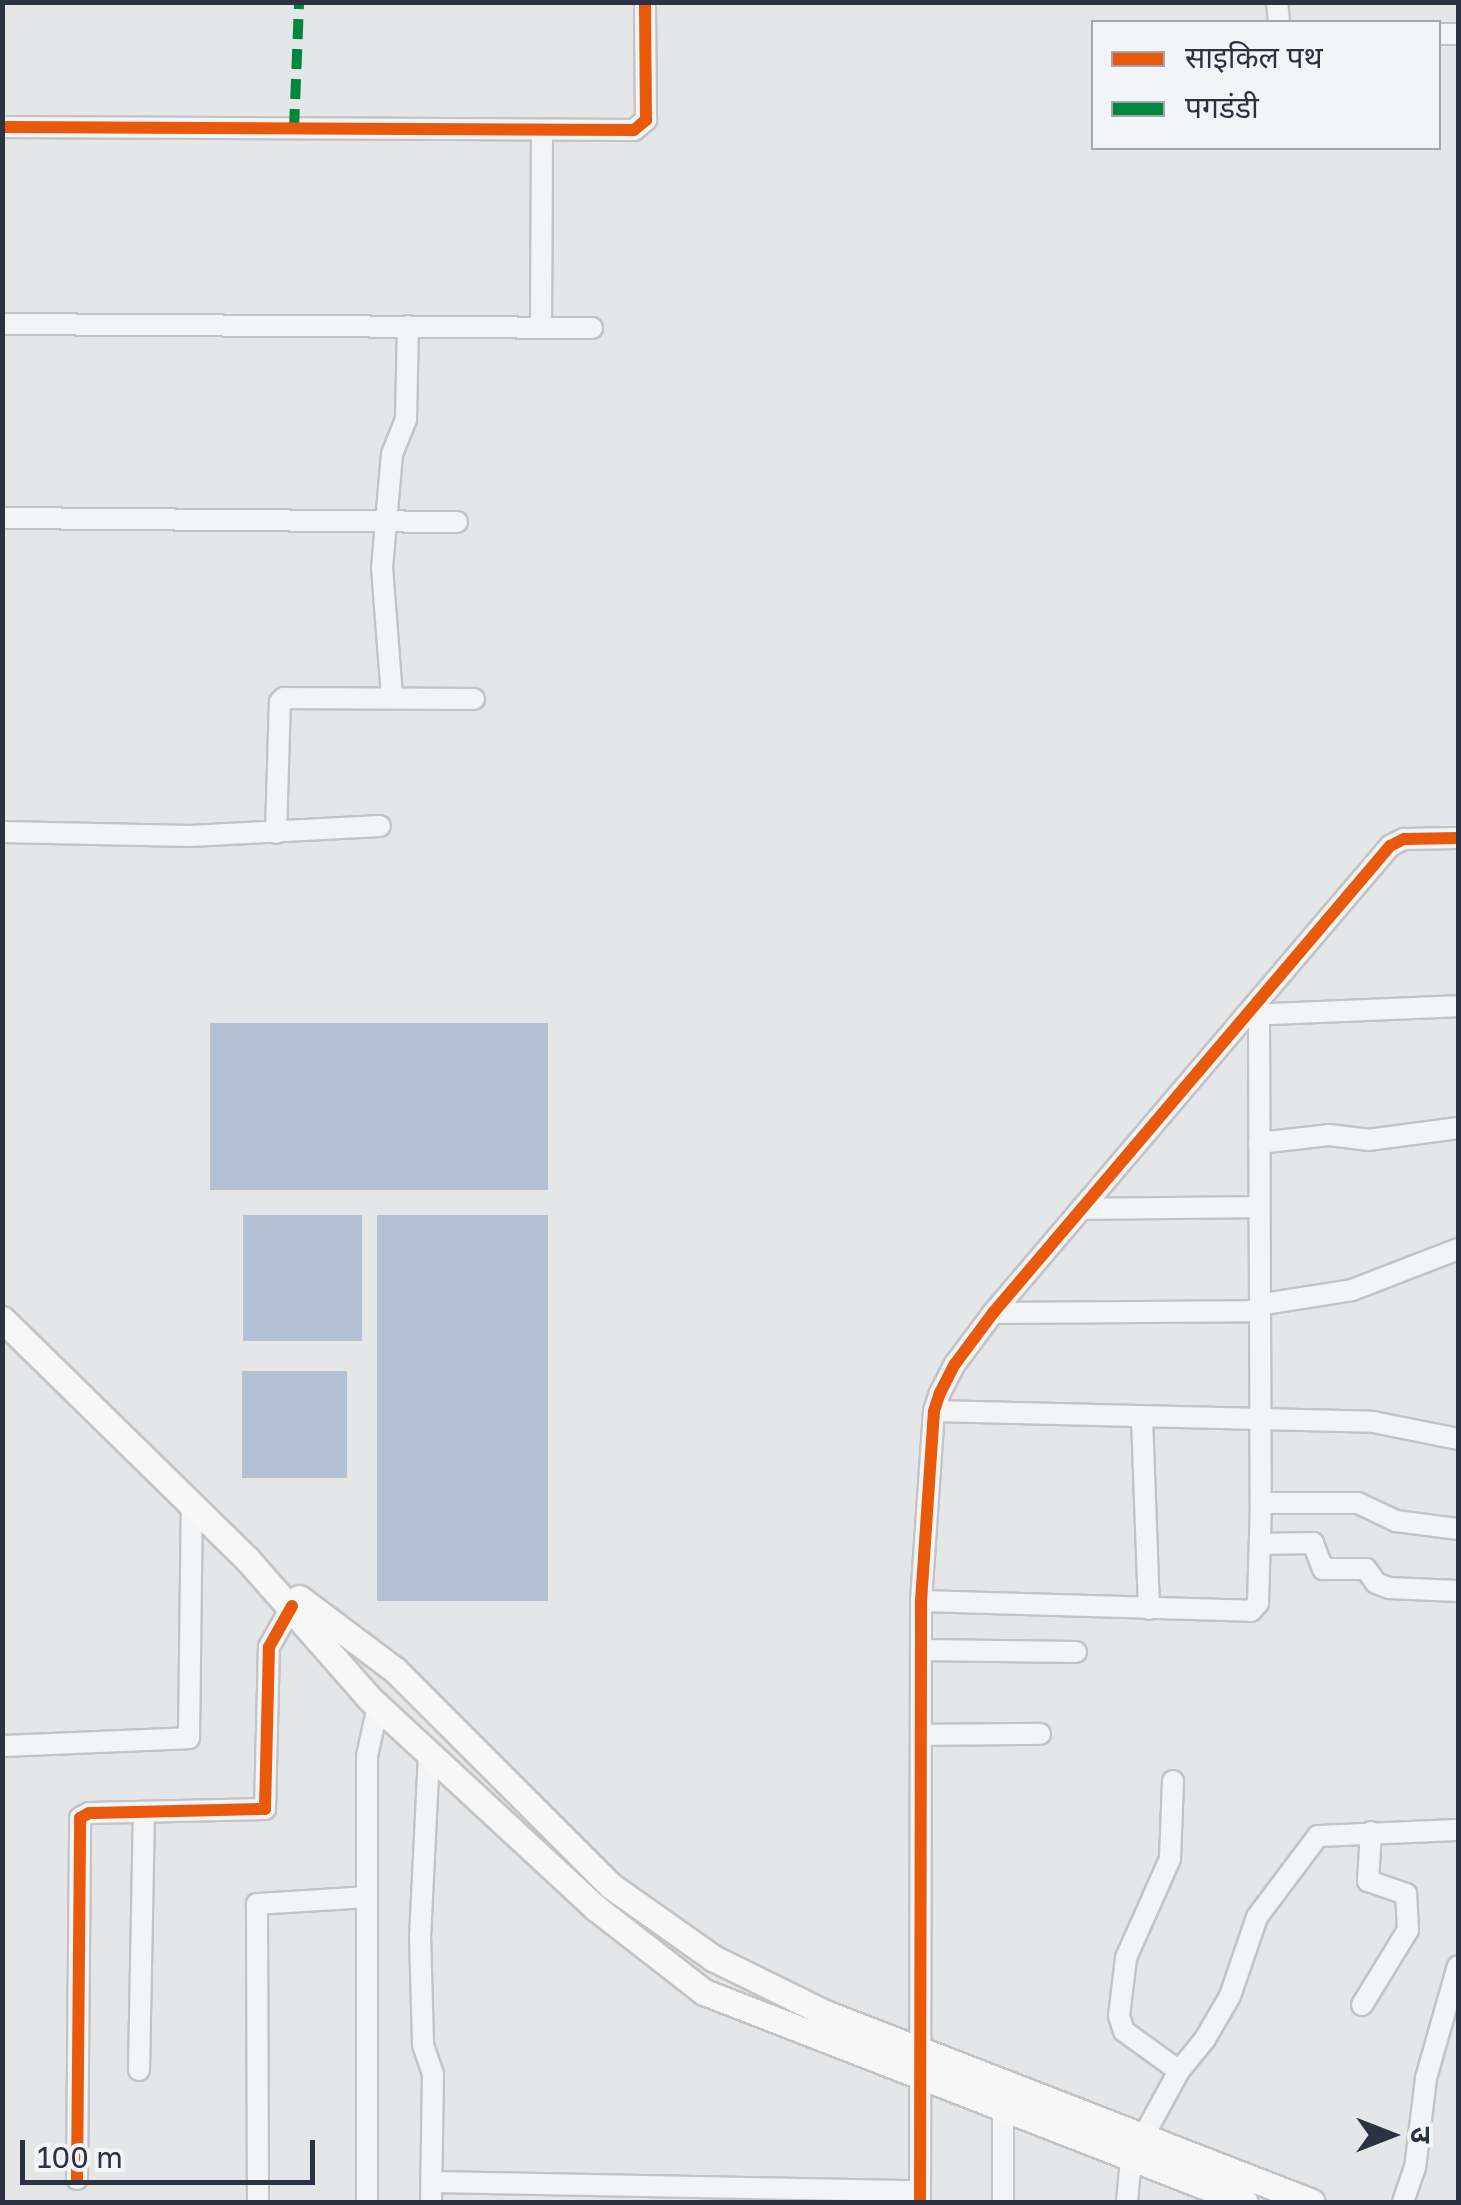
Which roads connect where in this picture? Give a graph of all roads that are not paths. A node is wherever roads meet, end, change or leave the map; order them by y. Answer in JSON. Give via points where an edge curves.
{"nodes":[{"id":1,"x":646,"y":2,"type":"edge"},
{"id":2,"x":2,"y":127,"type":"edge"},
{"id":3,"x":542,"y":132,"type":"junction"},
{"id":4,"x":2,"y":324,"type":"edge"},
{"id":5,"x":408,"y":326,"type":"junction"},
{"id":6,"x":541,"y":327,"type":"junction"},
{"id":7,"x":592,"y":328,"type":"dead end"},
{"id":8,"x":2,"y":518,"type":"edge"},
{"id":9,"x":386,"y":522,"type":"junction"},
{"id":10,"x":457,"y":522,"type":"dead end"},
{"id":11,"x":392,"y":697,"type":"junction"},
{"id":12,"x":474,"y":698,"type":"dead end"},
{"id":13,"x":380,"y":826,"type":"dead end"},
{"id":14,"x":2,"y":832,"type":"edge"},
{"id":15,"x":276,"y":833,"type":"junction"},
{"id":16,"x":1458,"y":838,"type":"edge"},
{"id":17,"x":1458,"y":1006,"type":"edge"},
{"id":18,"x":1253,"y":1016,"type":"junction"},
{"id":19,"x":1458,"y":1128,"type":"edge"},
{"id":20,"x":1259,"y":1143,"type":"junction"},
{"id":21,"x":1259,"y":1206,"type":"junction"},
{"id":22,"x":1081,"y":1209,"type":"junction"},
{"id":23,"x":1458,"y":1248,"type":"edge"},
{"id":24,"x":1257,"y":1308,"type":"junction"},
{"id":25,"x":993,"y":1313,"type":"junction"},
{"id":26,"x":2,"y":1318,"type":"edge"},
{"id":27,"x":934,"y":1411,"type":"junction"},
{"id":28,"x":1142,"y":1418,"type":"junction"},
{"id":29,"x":1259,"y":1422,"type":"junction"},
{"id":30,"x":1458,"y":1439,"type":"edge"},
{"id":31,"x":1261,"y":1503,"type":"junction"},
{"id":32,"x":192,"y":1505,"type":"junction"},
{"id":33,"x":1458,"y":1529,"type":"edge"},
{"id":34,"x":1260,"y":1544,"type":"junction"},
{"id":35,"x":248,"y":1559,"type":"junction"},
{"id":36,"x":1458,"y":1591,"type":"edge"},
{"id":37,"x":921,"y":1601,"type":"junction"},
{"id":38,"x":292,"y":1606,"type":"junction"},
{"id":39,"x":1149,"y":1609,"type":"junction"},
{"id":40,"x":921,"y":1650,"type":"junction"},
{"id":41,"x":1076,"y":1652,"type":"dead end"},
{"id":42,"x":378,"y":1706,"type":"junction"},
{"id":43,"x":1040,"y":1734,"type":"dead end"},
{"id":44,"x":921,"y":1735,"type":"junction"},
{"id":45,"x":2,"y":1746,"type":"edge"},
{"id":46,"x":429,"y":1754,"type":"junction"},
{"id":47,"x":1172,"y":1782,"type":"dead end"},
{"id":48,"x":144,"y":1812,"type":"junction"},
{"id":49,"x":1458,"y":1830,"type":"edge"},
{"id":50,"x":1371,"y":1832,"type":"junction"},
{"id":51,"x":367,"y":1897,"type":"junction"},
{"id":52,"x":1458,"y":1966,"type":"edge"},
{"id":53,"x":1362,"y":2005,"type":"dead end"},
{"id":54,"x":920,"y":2063,"type":"junction"},
{"id":55,"x":139,"y":2070,"type":"dead end"},
{"id":56,"x":1179,"y":2071,"type":"junction"},
{"id":57,"x":1002,"y":2109,"type":"junction"},
{"id":58,"x":1137,"y":2148,"type":"junction"},
{"id":59,"x":77,"y":2179,"type":"dead end"},
{"id":60,"x":431,"y":2192,"type":"edge"},
{"id":61,"x":920,"y":2197,"type":"edge"},
{"id":62,"x":258,"y":2202,"type":"edge"},
{"id":63,"x":367,"y":2202,"type":"edge"},
{"id":64,"x":1002,"y":2202,"type":"edge"},
{"id":65,"x":1128,"y":2202,"type":"edge"},
{"id":66,"x":1245,"y":2202,"type":"edge"},
{"id":67,"x":1312,"y":2202,"type":"edge"},
{"id":68,"x":1403,"y":2202,"type":"edge"}],
"edges":[{"from":1,"to":3,"type":"street","via":[[643,126]]},
{"from":2,"to":3,"type":"street"},
{"from":3,"to":6,"type":"street"},
{"from":4,"to":5,"type":"street"},
{"from":5,"to":6,"type":"street"},
{"from":5,"to":9,"type":"street","via":[[406,420],[392,454]]},
{"from":6,"to":7,"type":"street"},
{"from":8,"to":9,"type":"street"},
{"from":9,"to":10,"type":"street"},
{"from":9,"to":11,"type":"street","via":[[382,606]]},
{"from":11,"to":12,"type":"street"},
{"from":11,"to":15,"type":"street","via":[[292,695],[280,702]]},
{"from":13,"to":15,"type":"street"},
{"from":14,"to":15,"type":"street"},
{"from":16,"to":18,"type":"street","via":[[1404,839],[1390,846]]},
{"from":17,"to":18,"type":"street"},
{"from":18,"to":20,"type":"street"},
{"from":18,"to":22,"type":"street"},
{"from":19,"to":20,"type":"street","via":[[1402,1138],[1329,1135]]},
{"from":20,"to":21,"type":"street"},
{"from":21,"to":22,"type":"street"},
{"from":21,"to":24,"type":"street"},
{"from":22,"to":25,"type":"street"},
{"from":23,"to":24,"type":"street","via":[[1352,1290]]},
{"from":24,"to":25,"type":"street"},
{"from":24,"to":29,"type":"street"},
{"from":25,"to":27,"type":"street","via":[[954,1364]]},
{"from":26,"to":32,"type":"main road"},
{"from":27,"to":28,"type":"street"},
{"from":27,"to":37,"type":"street"},
{"from":28,"to":29,"type":"street"},
{"from":28,"to":39,"type":"street"},
{"from":29,"to":30,"type":"street","via":[[1373,1422]]},
{"from":29,"to":31,"type":"street"},
{"from":31,"to":33,"type":"street","via":[[1364,1504],[1396,1521]]},
{"from":31,"to":34,"type":"street"},
{"from":32,"to":35,"type":"main road"},
{"from":32,"to":45,"type":"street","via":[[189,1738]]},
{"from":34,"to":36,"type":"street","via":[[1313,1543],[1324,1569],[1366,1569],[1389,1588]]},
{"from":34,"to":39,"type":"street","via":[[1254,1610]]},
{"from":35,"to":38,"type":"main road"},
{"from":35,"to":54,"type":"main road","via":[[395,1670],[611,1886],[713,1958]]},
{"from":37,"to":39,"type":"street"},
{"from":37,"to":40,"type":"street"},
{"from":38,"to":42,"type":"main road"},
{"from":38,"to":48,"type":"street","via":[[268,1647],[265,1809]]},
{"from":40,"to":41,"type":"street"},
{"from":40,"to":44,"type":"street"},
{"from":42,"to":46,"type":"main road"},
{"from":42,"to":51,"type":"street","via":[[368,1750]]},
{"from":43,"to":44,"type":"street"},
{"from":44,"to":54,"type":"street"},
{"from":46,"to":54,"type":"main road","via":[[596,1908],[704,1992]]},
{"from":46,"to":60,"type":"street","via":[[420,1935],[423,2046],[433,2074]]},
{"from":47,"to":56,"type":"street","via":[[1170,1860],[1126,1958],[1119,2016],[1124,2030]]},
{"from":48,"to":55,"type":"street"},
{"from":48,"to":59,"type":"street","via":[[80,1818]]},
{"from":49,"to":50,"type":"street"},
{"from":50,"to":53,"type":"street","via":[[1368,1880],[1406,1894],[1408,1930]]},
{"from":50,"to":56,"type":"street","via":[[1316,1839],[1258,1917],[1230,1996]]},
{"from":51,"to":62,"type":"street","via":[[258,1902]]},
{"from":51,"to":63,"type":"street"},
{"from":52,"to":68,"type":"street","via":[[1426,2078],[1415,2168]]},
{"from":54,"to":57,"type":"main road"},
{"from":54,"to":58,"type":"main road"},
{"from":54,"to":61,"type":"street"},
{"from":56,"to":58,"type":"street"},
{"from":57,"to":58,"type":"main road"},
{"from":57,"to":64,"type":"street"},
{"from":58,"to":65,"type":"street"},
{"from":58,"to":66,"type":"main road"},
{"from":58,"to":67,"type":"main road"},
{"from":60,"to":61,"type":"street"}]}
